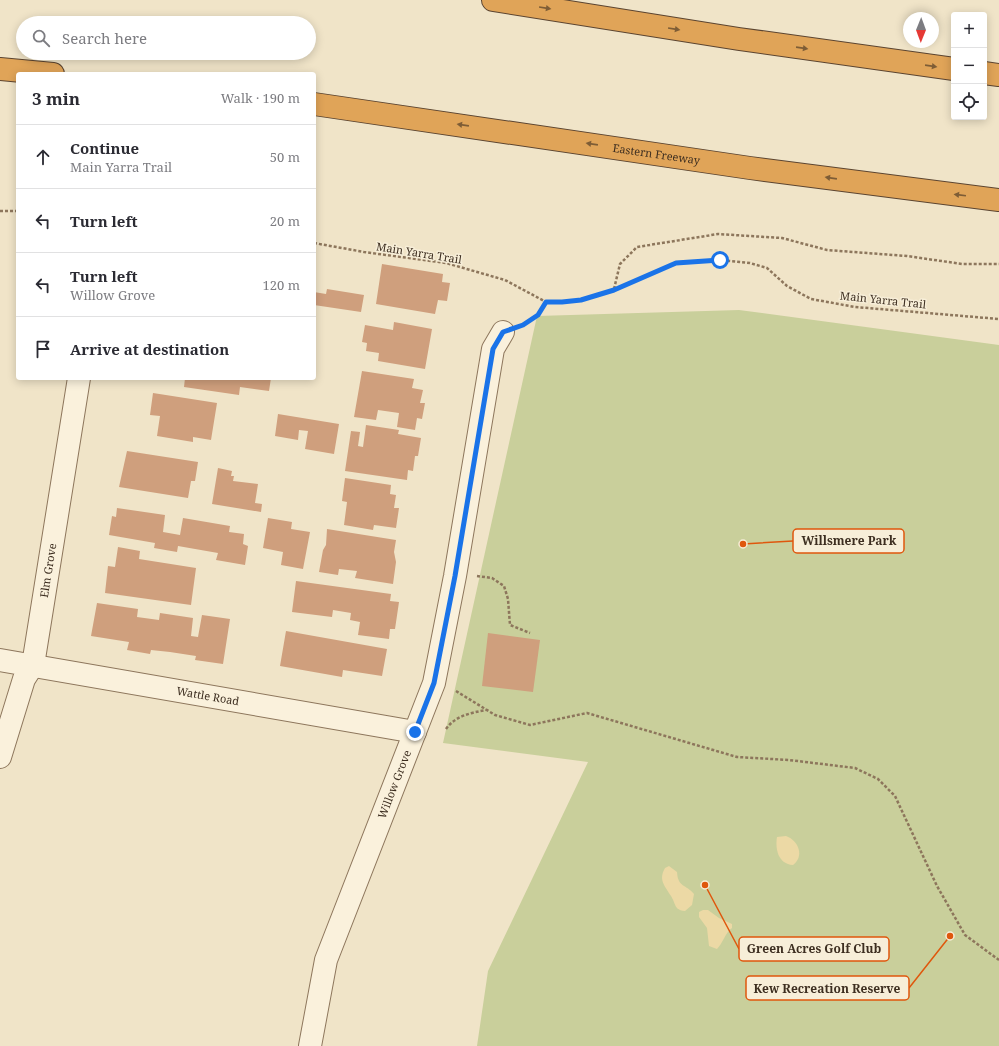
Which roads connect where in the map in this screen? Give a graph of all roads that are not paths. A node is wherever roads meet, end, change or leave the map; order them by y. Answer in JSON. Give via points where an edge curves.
{"nodes":[{"id":1,"x":493,"y":0,"type":"edge"},
{"id":2,"x":951,"y":69,"type":"edge"},
{"id":3,"x":0,"y":70,"type":"edge"},
{"id":4,"x":26,"y":72,"type":"edge"},
{"id":5,"x":987,"y":73,"type":"edge"},
{"id":6,"x":999,"y":75,"type":"edge"},
{"id":7,"x":316,"y":104,"type":"edge"},
{"id":8,"x":999,"y":200,"type":"edge"},
{"id":9,"x":503,"y":332,"type":"road end"},
{"id":10,"x":79,"y":380,"type":"edge"},
{"id":11,"x":0,"y":660,"type":"edge"},
{"id":12,"x":32,"y":665,"type":"junction"},
{"id":13,"x":415,"y":732,"type":"junction"},
{"id":14,"x":0,"y":758,"type":"edge"},
{"id":15,"x":310,"y":1046,"type":"edge"}],
"edges":[{"from":1,"to":2,"type":"highway","one_way":true,"via":[[739,39]]},
{"from":3,"to":4,"type":"highway"},
{"from":5,"to":6,"type":"highway"},
{"from":8,"to":7,"type":"highway","name":"Eastern Freeway","one_way":true,"via":[[750,168]]},
{"from":9,"to":13,"type":"street","name":"Willow Grove","via":[[493,349],[455,576],[434,683]]},
{"from":10,"to":12,"type":"street","name":"Elm Grove"},
{"from":11,"to":12,"type":"street","name":"Wattle Road"},
{"from":12,"to":13,"type":"street","name":"Wattle Road"},
{"from":12,"to":14,"type":"street","name":"Elm Grove","via":[[24,679]]},
{"from":13,"to":15,"type":"street","name":"Willow Grove","via":[[326,960]]}]}
